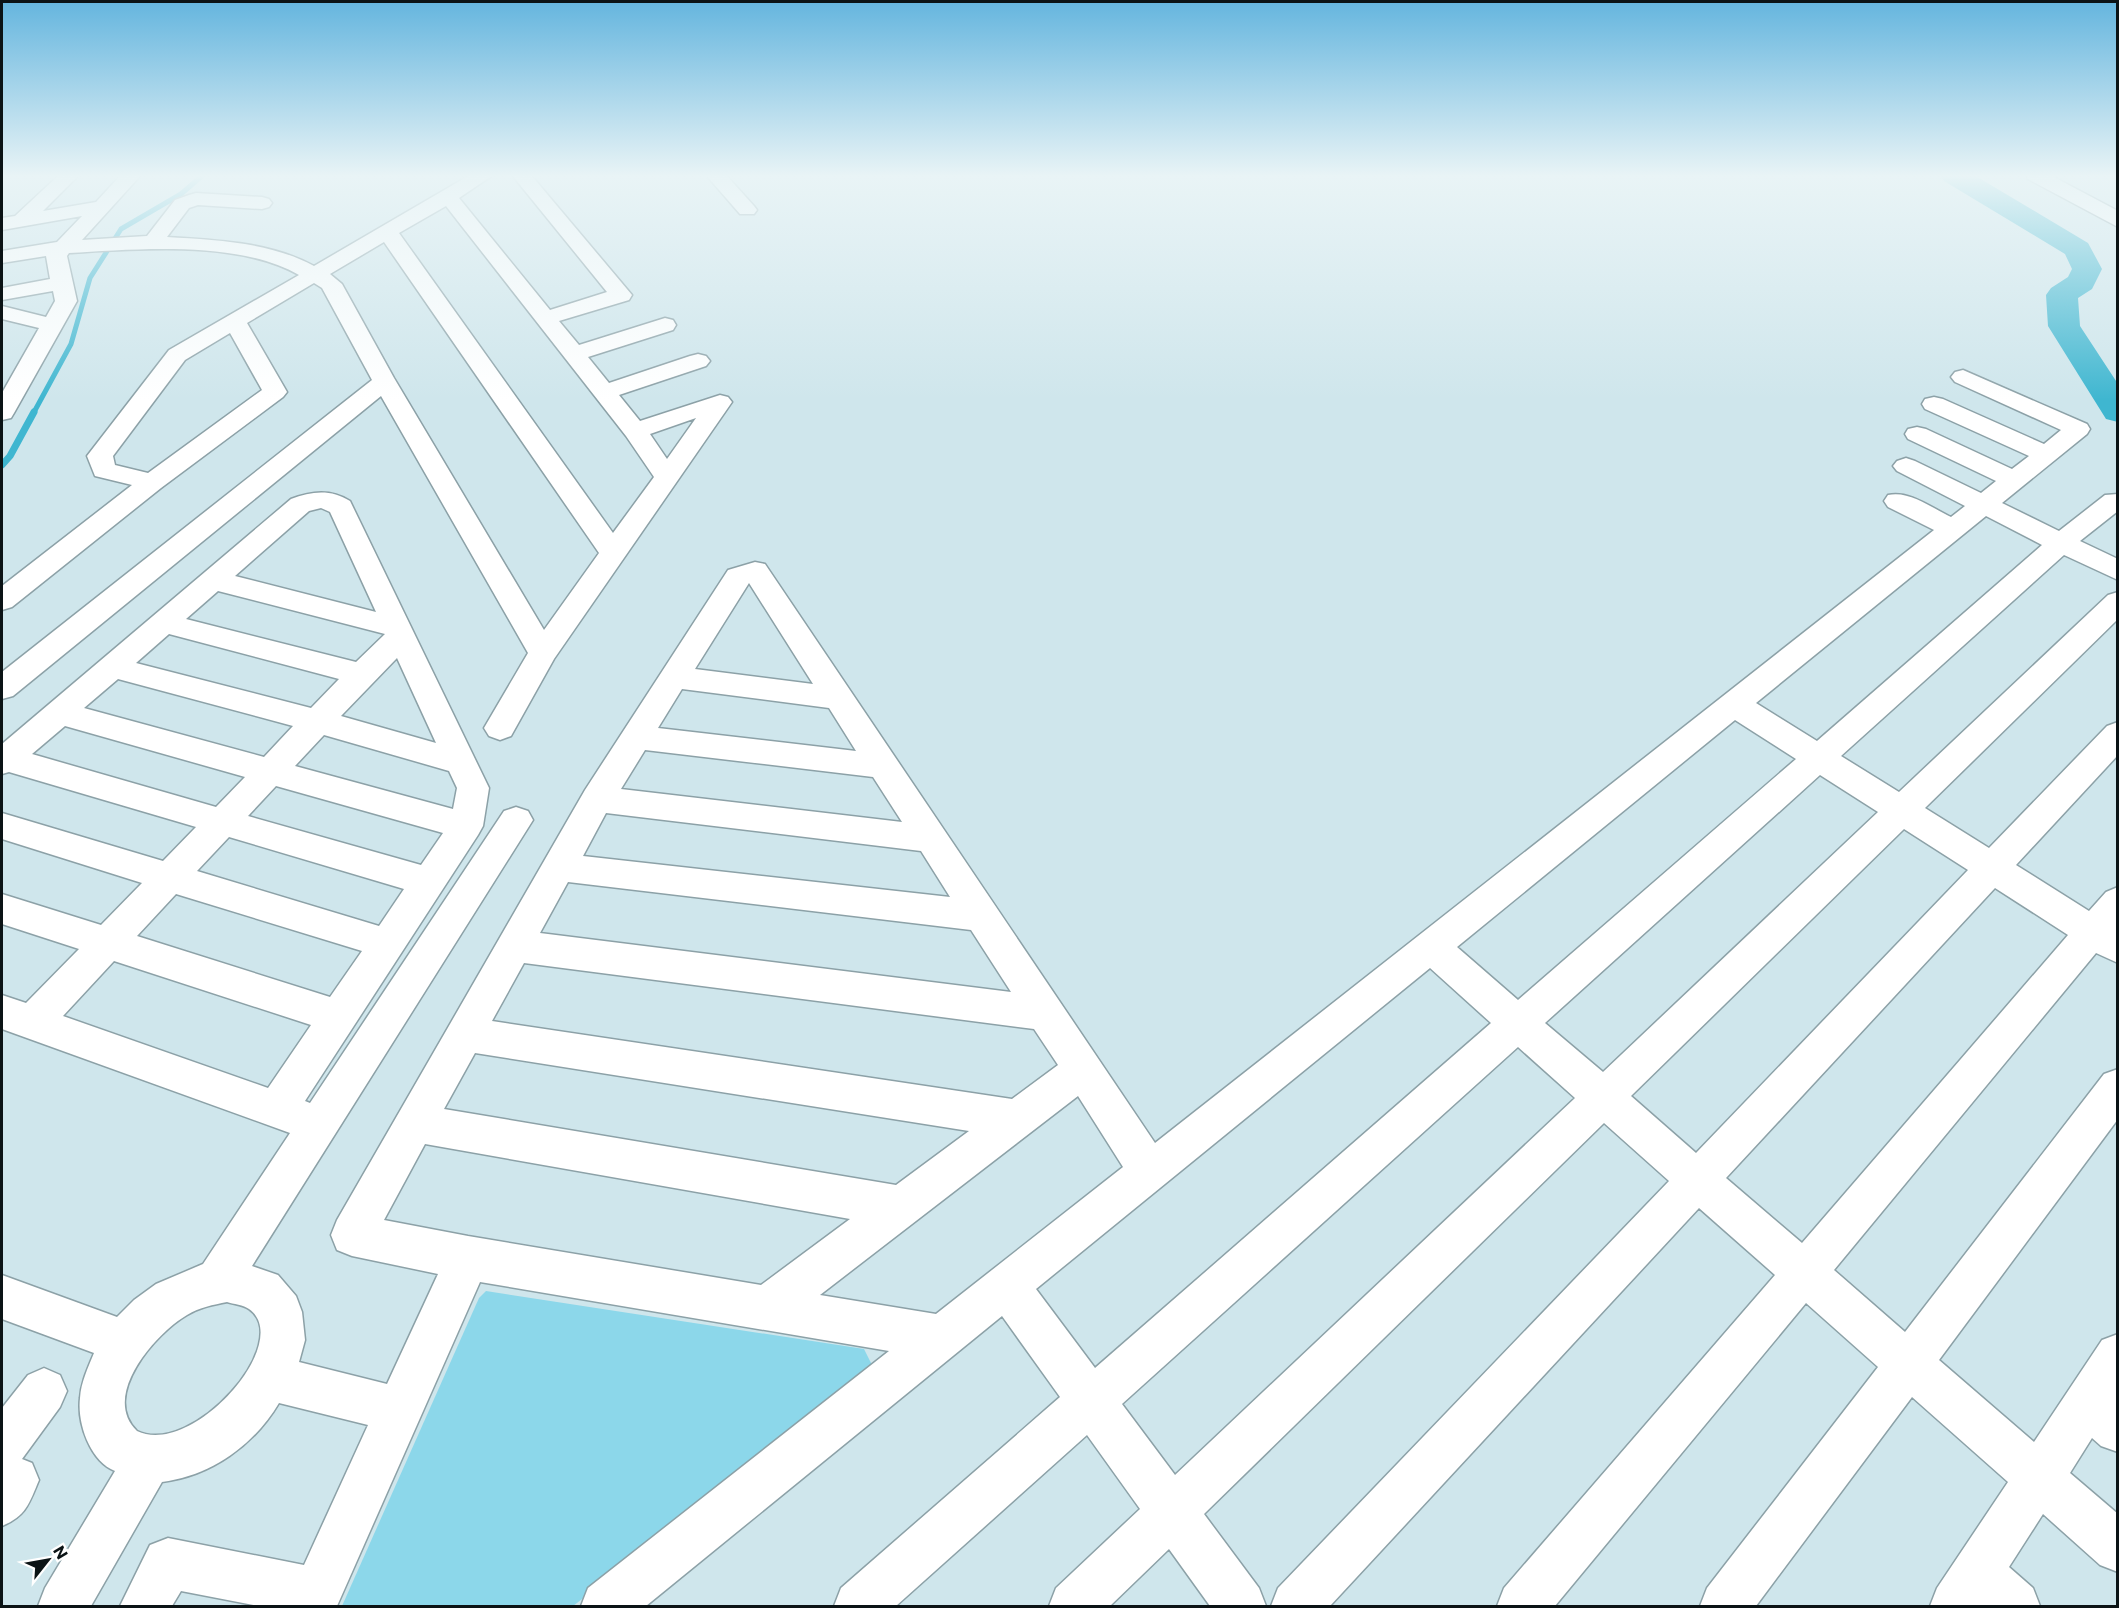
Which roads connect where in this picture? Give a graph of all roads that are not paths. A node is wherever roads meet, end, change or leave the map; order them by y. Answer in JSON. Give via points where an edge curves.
{"nodes":[{"id":1,"x":47,"y":250,"type":"edge"},
{"id":2,"x":62,"y":250,"type":"edge"},
{"id":3,"x":242,"y":250,"type":"edge"},
{"id":4,"x":355,"y":250,"type":"edge"},
{"id":5,"x":400,"y":250,"type":"edge"},
{"id":6,"x":491,"y":250,"type":"edge"},
{"id":7,"x":584,"y":250,"type":"edge"},
{"id":8,"x":2,"y":257,"type":"edge"},
{"id":9,"x":314,"y":274,"type":"junction"},
{"id":10,"x":61,"y":283,"type":"junction"},
{"id":11,"x":2,"y":294,"type":"edge"},
{"id":12,"x":2,"y":312,"type":"edge"},
{"id":13,"x":545,"y":318,"type":"junction"},
{"id":14,"x":234,"y":321,"type":"junction"},
{"id":15,"x":52,"y":325,"type":"junction"},
{"id":16,"x":665,"y":325,"type":"dead end"},
{"id":17,"x":574,"y":354,"type":"junction"},
{"id":18,"x":698,"y":361,"type":"dead end"},
{"id":19,"x":12,"y":373,"type":"edge"},
{"id":20,"x":1963,"y":377,"type":"dead end"},
{"id":21,"x":384,"y":382,"type":"junction"},
{"id":22,"x":604,"y":392,"type":"junction"},
{"id":23,"x":1934,"y":404,"type":"dead end"},
{"id":24,"x":2,"y":413,"type":"edge"},
{"id":25,"x":635,"y":431,"type":"junction"},
{"id":26,"x":1917,"y":434,"type":"dead end"},
{"id":27,"x":2046,"y":454,"type":"junction"},
{"id":28,"x":1906,"y":466,"type":"dead end"},
{"id":29,"x":667,"y":477,"type":"junction"},
{"id":30,"x":2014,"y":480,"type":"junction"},
{"id":31,"x":152,"y":482,"type":"junction"},
{"id":32,"x":1897,"y":501,"type":"dead end"},
{"id":33,"x":2114,"y":501,"type":"dead end"},
{"id":34,"x":1983,"y":504,"type":"junction"},
{"id":35,"x":1953,"y":529,"type":"junction"},
{"id":36,"x":2061,"y":543,"type":"junction"},
{"id":37,"x":613,"y":553,"type":"junction"},
{"id":38,"x":2118,"y":571,"type":"edge"},
{"id":39,"x":212,"y":580,"type":"junction"},
{"id":40,"x":2,"y":600,"type":"edge"},
{"id":41,"x":2118,"y":602,"type":"edge"},
{"id":42,"x":163,"y":623,"type":"junction"},
{"id":43,"x":399,"y":631,"type":"junction"},
{"id":44,"x":543,"y":654,"type":"junction"},
{"id":45,"x":112,"y":667,"type":"junction"},
{"id":46,"x":362,"y":674,"type":"junction"},
{"id":47,"x":673,"y":677,"type":"junction"},
{"id":48,"x":2,"y":688,"type":"edge"},
{"id":49,"x":838,"y":698,"type":"junction"},
{"id":50,"x":1734,"y":704,"type":"junction"},
{"id":51,"x":60,"y":712,"type":"junction"},
{"id":52,"x":317,"y":721,"type":"junction"},
{"id":53,"x":500,"y":728,"type":"dead end"},
{"id":54,"x":635,"y":737,"type":"junction"},
{"id":55,"x":2115,"y":741,"type":"edge"},
{"id":56,"x":1819,"y":758,"type":"junction"},
{"id":57,"x":4,"y":761,"type":"edge"},
{"id":58,"x":462,"y":763,"type":"junction"},
{"id":59,"x":884,"y":766,"type":"junction"},
{"id":60,"x":270,"y":771,"type":"junction"},
{"id":61,"x":597,"y":799,"type":"junction"},
{"id":62,"x":1901,"y":810,"type":"junction"},
{"id":63,"x":516,"y":820,"type":"dead end"},
{"id":64,"x":222,"y":822,"type":"junction"},
{"id":65,"x":2,"y":826,"type":"edge"},
{"id":66,"x":466,"y":826,"type":"junction"},
{"id":67,"x":932,"y":839,"type":"junction"},
{"id":68,"x":559,"y":867,"type":"junction"},
{"id":69,"x":1991,"y":868,"type":"junction"},
{"id":70,"x":170,"y":878,"type":"junction"},
{"id":71,"x":429,"y":882,"type":"junction"},
{"id":72,"x":2,"y":909,"type":"edge"},
{"id":73,"x":981,"y":916,"type":"junction"},
{"id":74,"x":2109,"y":927,"type":"edge"},
{"id":75,"x":108,"y":943,"type":"junction"},
{"id":76,"x":388,"y":944,"type":"junction"},
{"id":77,"x":515,"y":946,"type":"junction"},
{"id":78,"x":1431,"y":947,"type":"junction"},
{"id":79,"x":1045,"y":1012,"type":"junction"},
{"id":80,"x":340,"y":1017,"type":"junction"},
{"id":81,"x":17,"y":1018,"type":"edge"},
{"id":82,"x":1519,"y":1023,"type":"junction"},
{"id":83,"x":466,"y":1034,"type":"junction"},
{"id":84,"x":1083,"y":1069,"type":"junction"},
{"id":85,"x":2118,"y":1087,"type":"edge"},
{"id":86,"x":1603,"y":1097,"type":"junction"},
{"id":87,"x":277,"y":1109,"type":"junction"},
{"id":88,"x":1017,"y":1119,"type":"junction"},
{"id":89,"x":415,"y":1123,"type":"junction"},
{"id":90,"x":320,"y":1124,"type":"junction"},
{"id":91,"x":1150,"y":1172,"type":"junction"},
{"id":92,"x":1698,"y":1180,"type":"junction"},
{"id":93,"x":901,"y":1207,"type":"junction"},
{"id":94,"x":468,"y":1258,"type":"junction"},
{"id":95,"x":1804,"y":1273,"type":"junction"},
{"id":96,"x":217,"y":1281,"type":"junction"},
{"id":97,"x":1007,"y":1286,"type":"junction"},
{"id":98,"x":2,"y":1297,"type":"edge"},
{"id":99,"x":767,"y":1308,"type":"junction"},
{"id":100,"x":943,"y":1338,"type":"junction"},
{"id":101,"x":125,"y":1342,"type":"junction"},
{"id":102,"x":2118,"y":1356,"type":"edge"},
{"id":103,"x":1908,"y":1364,"type":"junction"},
{"id":104,"x":271,"y":1378,"type":"junction"},
{"id":105,"x":44,"y":1391,"type":"dead end"},
{"id":106,"x":1091,"y":1401,"type":"junction"},
{"id":107,"x":399,"y":1410,"type":"junction"},
{"id":108,"x":2102,"y":1416,"type":"edge"},
{"id":109,"x":2,"y":1446,"type":"edge"},
{"id":110,"x":148,"y":1460,"type":"junction"},
{"id":111,"x":2039,"y":1477,"type":"junction"},
{"id":112,"x":2,"y":1478,"type":"edge"},
{"id":113,"x":2,"y":1502,"type":"edge"},
{"id":114,"x":1172,"y":1512,"type":"junction"},
{"id":115,"x":2118,"y":1547,"type":"edge"},
{"id":116,"x":1966,"y":1589,"type":"edge"},
{"id":117,"x":314,"y":1600,"type":"edge"},
{"id":118,"x":63,"y":1606,"type":"edge"},
{"id":119,"x":145,"y":1606,"type":"edge"},
{"id":120,"x":606,"y":1606,"type":"edge"},
{"id":121,"x":859,"y":1606,"type":"edge"},
{"id":122,"x":1074,"y":1606,"type":"edge"},
{"id":123,"x":1241,"y":1606,"type":"edge"},
{"id":124,"x":1296,"y":1606,"type":"edge"},
{"id":125,"x":1522,"y":1606,"type":"edge"},
{"id":126,"x":1725,"y":1606,"type":"edge"},
{"id":127,"x":2014,"y":1606,"type":"edge"}],
"edges":[{"from":1,"to":8,"type":"street"},
{"from":2,"to":10,"type":"street","via":[[56,255]]},
{"from":3,"to":9,"type":"street"},
{"from":4,"to":9,"type":"street"},
{"from":5,"to":37,"type":"street"},
{"from":6,"to":13,"type":"street"},
{"from":7,"to":13,"type":"street","via":[[621,295]]},
{"from":9,"to":14,"type":"street"},
{"from":9,"to":21,"type":"street","via":[[331,284]]},
{"from":10,"to":11,"type":"street"},
{"from":10,"to":15,"type":"street","via":[[66,301]]},
{"from":12,"to":15,"type":"street"},
{"from":13,"to":17,"type":"street"},
{"from":14,"to":31,"type":"street","via":[[275,392]]},
{"from":14,"to":31,"type":"street","via":[[177,355],[100,456],[104,470]]},
{"from":15,"to":19,"type":"street"},
{"from":16,"to":17,"type":"street"},
{"from":17,"to":22,"type":"street"},
{"from":18,"to":22,"type":"street"},
{"from":19,"to":24,"type":"street"},
{"from":20,"to":27,"type":"street","via":[[2078,429]]},
{"from":21,"to":44,"type":"street"},
{"from":21,"to":48,"type":"street"},
{"from":22,"to":25,"type":"street"},
{"from":23,"to":27,"type":"street"},
{"from":25,"to":29,"type":"street"},
{"from":25,"to":29,"type":"street","via":[[720,402]]},
{"from":26,"to":30,"type":"street"},
{"from":27,"to":30,"type":"street"},
{"from":28,"to":34,"type":"street"},
{"from":29,"to":37,"type":"street"},
{"from":30,"to":34,"type":"street"},
{"from":31,"to":40,"type":"street"},
{"from":32,"to":35,"type":"street"},
{"from":33,"to":36,"type":"street"},
{"from":34,"to":35,"type":"street"},
{"from":34,"to":36,"type":"street"},
{"from":35,"to":50,"type":"street"},
{"from":36,"to":38,"type":"street"},
{"from":36,"to":56,"type":"street"},
{"from":37,"to":44,"type":"street"},
{"from":39,"to":42,"type":"street"},
{"from":39,"to":43,"type":"street"},
{"from":39,"to":43,"type":"street","via":[[300,505],[327,500],[341,507]]},
{"from":41,"to":62,"type":"street"},
{"from":42,"to":45,"type":"street"},
{"from":42,"to":46,"type":"street"},
{"from":43,"to":46,"type":"street"},
{"from":43,"to":58,"type":"street"},
{"from":44,"to":53,"type":"street"},
{"from":45,"to":51,"type":"street"},
{"from":45,"to":52,"type":"street"},
{"from":46,"to":52,"type":"street"},
{"from":47,"to":49,"type":"street"},
{"from":47,"to":49,"type":"street","via":[[738,577],[755,571]]},
{"from":47,"to":54,"type":"street"},
{"from":49,"to":59,"type":"street"},
{"from":50,"to":56,"type":"street"},
{"from":50,"to":78,"type":"street"},
{"from":51,"to":57,"type":"street"},
{"from":51,"to":60,"type":"street"},
{"from":52,"to":58,"type":"street"},
{"from":52,"to":60,"type":"street"},
{"from":54,"to":59,"type":"street"},
{"from":54,"to":61,"type":"street"},
{"from":55,"to":69,"type":"street"},
{"from":56,"to":62,"type":"street"},
{"from":56,"to":82,"type":"street"},
{"from":57,"to":64,"type":"street"},
{"from":58,"to":66,"type":"street","via":[[473,788]]},
{"from":59,"to":67,"type":"street"},
{"from":60,"to":64,"type":"street"},
{"from":60,"to":66,"type":"street"},
{"from":61,"to":67,"type":"street"},
{"from":61,"to":68,"type":"street"},
{"from":62,"to":69,"type":"street"},
{"from":62,"to":86,"type":"street"},
{"from":63,"to":90,"type":"street"},
{"from":64,"to":70,"type":"street"},
{"from":64,"to":71,"type":"street"},
{"from":65,"to":70,"type":"street"},
{"from":66,"to":71,"type":"street"},
{"from":67,"to":73,"type":"street"},
{"from":68,"to":73,"type":"street"},
{"from":68,"to":77,"type":"street"},
{"from":69,"to":74,"type":"street"},
{"from":69,"to":92,"type":"street"},
{"from":70,"to":75,"type":"street"},
{"from":70,"to":76,"type":"street"},
{"from":71,"to":76,"type":"street"},
{"from":72,"to":75,"type":"street"},
{"from":73,"to":79,"type":"street"},
{"from":74,"to":95,"type":"street"},
{"from":75,"to":80,"type":"street"},
{"from":75,"to":81,"type":"street"},
{"from":76,"to":80,"type":"street"},
{"from":77,"to":79,"type":"street"},
{"from":77,"to":83,"type":"street"},
{"from":78,"to":82,"type":"street"},
{"from":78,"to":91,"type":"street"},
{"from":79,"to":84,"type":"street"},
{"from":80,"to":87,"type":"street"},
{"from":81,"to":87,"type":"street"},
{"from":82,"to":86,"type":"street"},
{"from":82,"to":106,"type":"street"},
{"from":83,"to":88,"type":"street"},
{"from":83,"to":89,"type":"street"},
{"from":84,"to":88,"type":"street"},
{"from":84,"to":91,"type":"street"},
{"from":85,"to":103,"type":"street"},
{"from":86,"to":92,"type":"street"},
{"from":86,"to":114,"type":"street"},
{"from":87,"to":90,"type":"street"},
{"from":88,"to":93,"type":"street"},
{"from":89,"to":93,"type":"street"},
{"from":89,"to":94,"type":"street","via":[[352,1235]]},
{"from":90,"to":96,"type":"street"},
{"from":91,"to":97,"type":"street"},
{"from":92,"to":95,"type":"street"},
{"from":92,"to":124,"type":"street"},
{"from":93,"to":99,"type":"street"},
{"from":94,"to":99,"type":"street"},
{"from":94,"to":107,"type":"street"},
{"from":95,"to":103,"type":"street"},
{"from":95,"to":125,"type":"street"},
{"from":96,"to":101,"type":"street","via":[[183,1292],[162,1305]]},
{"from":96,"to":104,"type":"street","via":[[245,1282],[261,1288],[273,1300],[283,1334]]},
{"from":97,"to":100,"type":"street"},
{"from":97,"to":106,"type":"street"},
{"from":98,"to":101,"type":"street"},
{"from":99,"to":100,"type":"street"},
{"from":100,"to":120,"type":"street"},
{"from":101,"to":110,"type":"street","via":[[104,1387],[102,1409],[114,1444]]},
{"from":102,"to":108,"type":"street"},
{"from":103,"to":111,"type":"street"},
{"from":103,"to":126,"type":"street"},
{"from":104,"to":107,"type":"street"},
{"from":104,"to":110,"type":"street","via":[[238,1421],[217,1438],[182,1455]]},
{"from":105,"to":109,"type":"street"},
{"from":106,"to":114,"type":"street"},
{"from":106,"to":121,"type":"street"},
{"from":107,"to":117,"type":"street"},
{"from":108,"to":111,"type":"street"},
{"from":110,"to":118,"type":"street"},
{"from":111,"to":115,"type":"street"},
{"from":111,"to":116,"type":"street"},
{"from":112,"to":113,"type":"street","via":[[15,1480]]},
{"from":114,"to":122,"type":"street"},
{"from":114,"to":123,"type":"street"},
{"from":116,"to":127,"type":"street"},
{"from":117,"to":119,"type":"street","via":[[168,1563]]}]}
